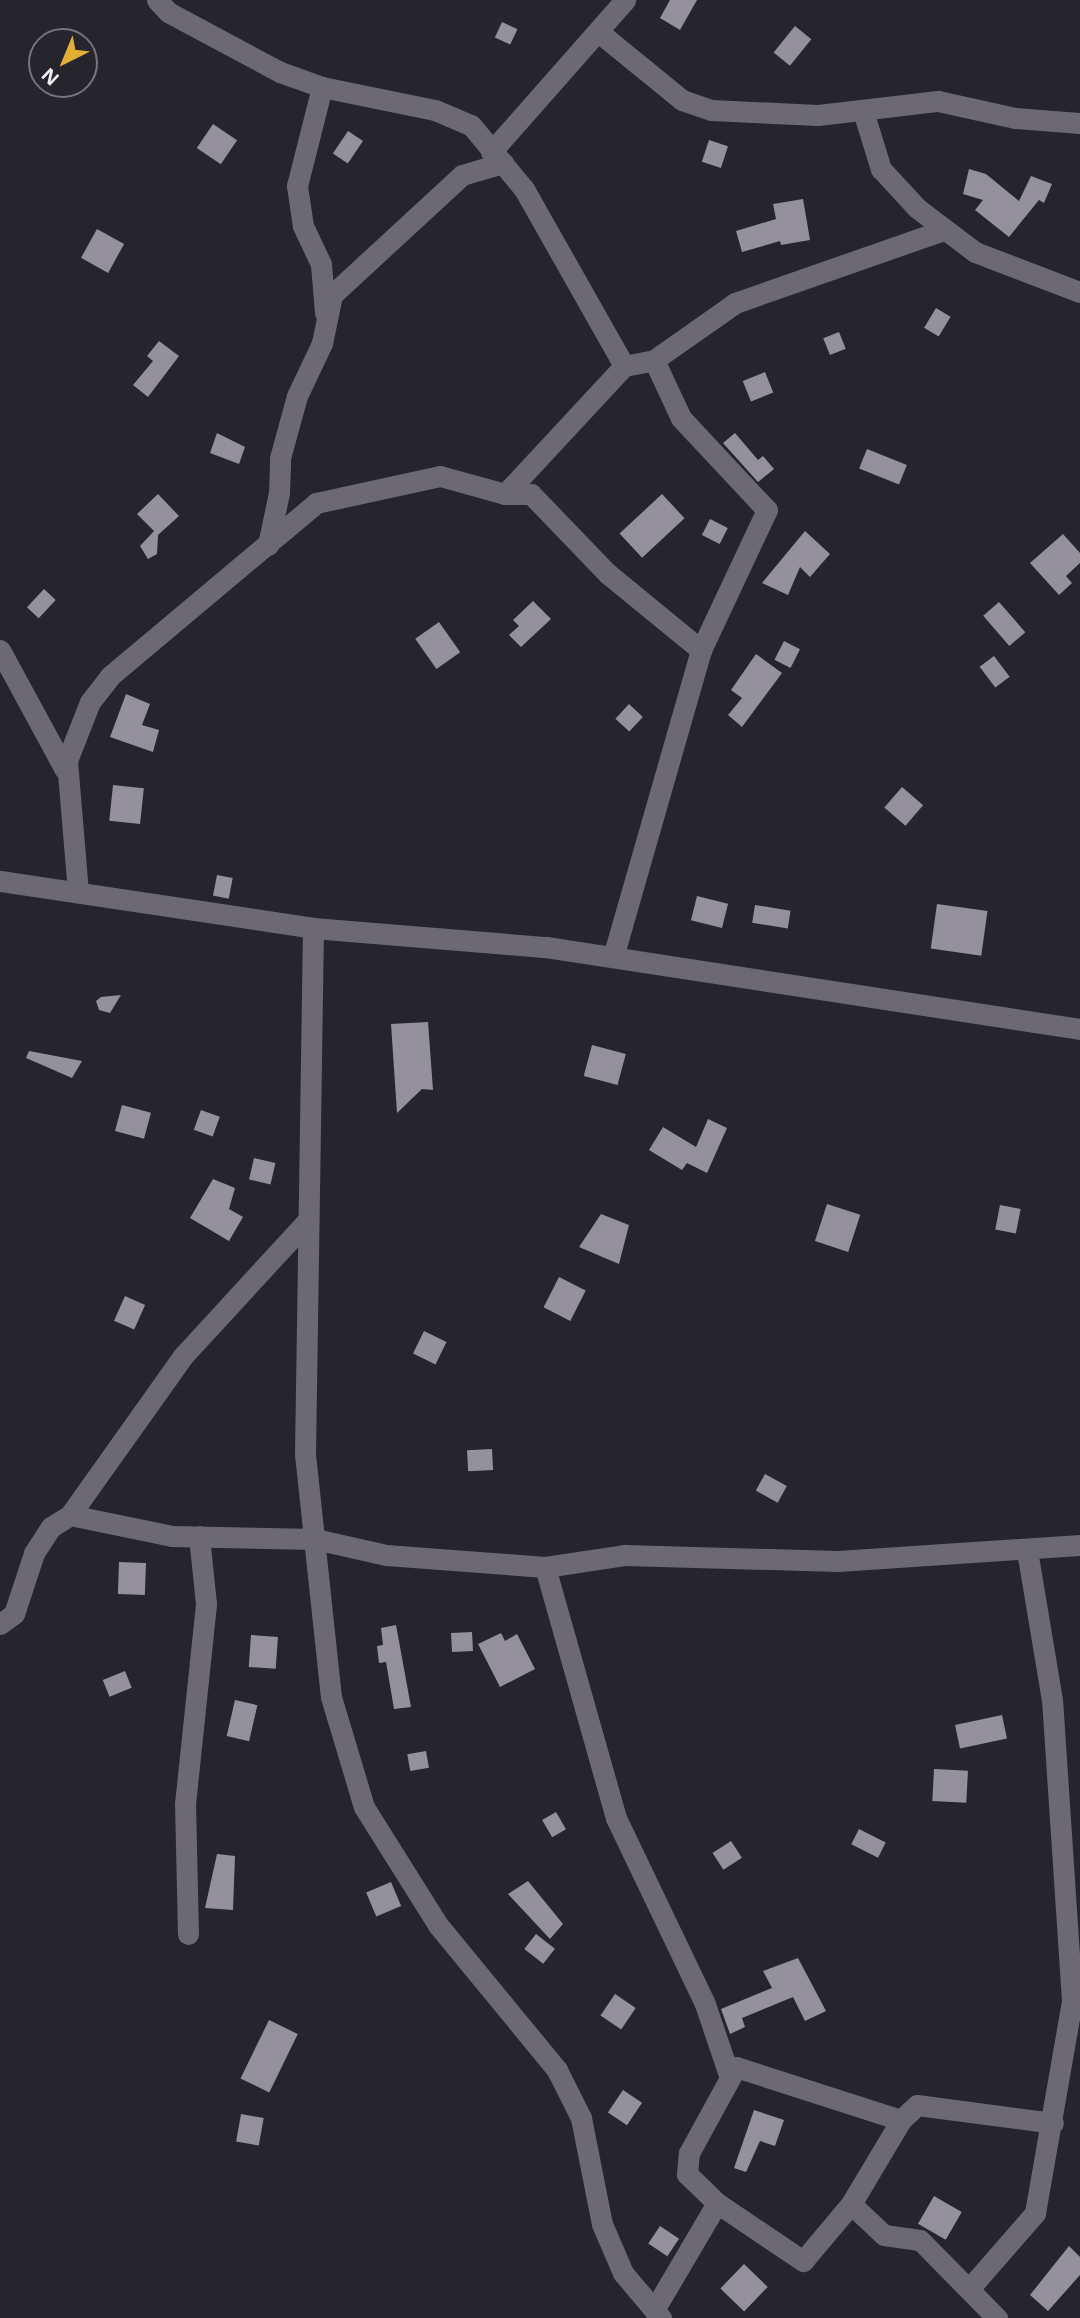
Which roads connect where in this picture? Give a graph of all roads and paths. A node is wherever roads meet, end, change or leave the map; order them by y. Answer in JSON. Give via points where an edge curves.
{"nodes":[{"id":1,"x":156,"y":0,"type":"edge"},
{"id":2,"x":625,"y":0,"type":"edge"},
{"id":3,"x":601,"y":34,"type":"junction"},
{"id":4,"x":323,"y":87,"type":"junction"},
{"id":5,"x":863,"y":111,"type":"junction"},
{"id":6,"x":1080,"y":123,"type":"edge"},
{"id":7,"x":497,"y":158,"type":"junction"},
{"id":8,"x":943,"y":230,"type":"junction"},
{"id":9,"x":1080,"y":292,"type":"edge"},
{"id":10,"x":326,"y":325,"type":"junction"},
{"id":11,"x":654,"y":360,"type":"junction"},
{"id":12,"x":624,"y":366,"type":"junction"},
{"id":13,"x":505,"y":494,"type":"junction"},
{"id":14,"x":268,"y":545,"type":"junction"},
{"id":15,"x":0,"y":650,"type":"edge"},
{"id":16,"x":701,"y":650,"type":"junction"},
{"id":17,"x":64,"y":768,"type":"junction"},
{"id":18,"x":0,"y":881,"type":"edge"},
{"id":19,"x":78,"y":891,"type":"junction"},
{"id":20,"x":313,"y":928,"type":"junction"},
{"id":21,"x":613,"y":957,"type":"junction"},
{"id":22,"x":1080,"y":1029,"type":"edge"},
{"id":23,"x":307,"y":1221,"type":"junction"},
{"id":24,"x":70,"y":1515,"type":"junction"},
{"id":25,"x":199,"y":1536,"type":"junction"},
{"id":26,"x":315,"y":1539,"type":"junction"},
{"id":27,"x":1080,"y":1545,"type":"edge"},
{"id":28,"x":1027,"y":1550,"type":"junction"},
{"id":29,"x":545,"y":1567,"type":"junction"},
{"id":30,"x":0,"y":1624,"type":"edge"},
{"id":31,"x":188,"y":1934,"type":"dead end"},
{"id":32,"x":1075,"y":1936,"type":"edge"},
{"id":33,"x":729,"y":2073,"type":"junction"},
{"id":34,"x":901,"y":2120,"type":"junction"},
{"id":35,"x":1053,"y":2123,"type":"junction"},
{"id":36,"x":717,"y":2203,"type":"junction"},
{"id":37,"x":851,"y":2204,"type":"junction"},
{"id":38,"x":969,"y":2289,"type":"junction"},
{"id":39,"x":658,"y":2314,"type":"edge"},
{"id":40,"x":998,"y":2318,"type":"edge"}],
"edges":[{"from":1,"to":4,"type":"street","via":[[231,49]]},
{"from":2,"to":3,"type":"street"},
{"from":3,"to":5,"type":"street","via":[[697,107],[818,115]]},
{"from":3,"to":7,"type":"street"},
{"from":4,"to":7,"type":"street","via":[[435,110],[471,125]]},
{"from":4,"to":10,"type":"street","via":[[297,186],[303,226],[321,264]]},
{"from":5,"to":6,"type":"street","via":[[939,101],[1015,118]]},
{"from":5,"to":8,"type":"street","via":[[881,169],[903,196]]},
{"from":7,"to":10,"type":"street","via":[[474,167],[332,295]]},
{"from":7,"to":12,"type":"street","via":[[524,189]]},
{"from":8,"to":9,"type":"street","via":[[1005,266]]},
{"from":8,"to":11,"type":"street","via":[[735,303]]},
{"from":10,"to":14,"type":"street","via":[[280,458],[279,493]]},
{"from":11,"to":12,"type":"street"},
{"from":11,"to":16,"type":"street","via":[[681,418],[767,510]]},
{"from":12,"to":13,"type":"street"},
{"from":13,"to":14,"type":"street","via":[[440,476],[333,496],[316,503]]},
{"from":13,"to":16,"type":"street","via":[[531,494],[607,573]]},
{"from":14,"to":17,"type":"street","via":[[240,563],[110,676],[90,702]]},
{"from":15,"to":17,"type":"street"},
{"from":16,"to":21,"type":"street"},
{"from":17,"to":19,"type":"street","via":[[67,761]]},
{"from":18,"to":19,"type":"street"},
{"from":19,"to":20,"type":"street"},
{"from":20,"to":21,"type":"street"},
{"from":20,"to":23,"type":"street"},
{"from":21,"to":22,"type":"street"},
{"from":23,"to":24,"type":"street","via":[[183,1356]]},
{"from":23,"to":26,"type":"street","via":[[305,1441]]},
{"from":24,"to":25,"type":"street","via":[[116,1527]]},
{"from":24,"to":30,"type":"street","via":[[43,1539],[14,1614]]},
{"from":25,"to":26,"type":"street"},
{"from":25,"to":31,"type":"street","via":[[206,1604],[185,1804]]},
{"from":26,"to":29,"type":"street","via":[[386,1555]]},
{"from":26,"to":39,"type":"street","via":[[331,1697],[364,1807],[438,1925],[556,2070],[581,2118],[602,2224],[623,2273]]},
{"from":27,"to":28,"type":"street"},
{"from":28,"to":29,"type":"street","via":[[838,1561],[624,1555]]},
{"from":28,"to":32,"type":"street","via":[[1052,1700]]},
{"from":29,"to":33,"type":"street","via":[[617,1818],[705,2004]]},
{"from":32,"to":35,"type":"street","via":[[1072,2000]]},
{"from":33,"to":34,"type":"street","via":[[745,2065]]},
{"from":33,"to":36,"type":"street","via":[[688,2153],[687,2174]]},
{"from":34,"to":35,"type":"street","via":[[918,2105],[928,2104]]},
{"from":34,"to":37,"type":"street"},
{"from":35,"to":38,"type":"street","via":[[1035,2213]]},
{"from":36,"to":37,"type":"street","via":[[803,2261]]},
{"from":36,"to":39,"type":"street"},
{"from":37,"to":38,"type":"street","via":[[884,2235],[920,2240]]},
{"from":38,"to":40,"type":"street"}]}
